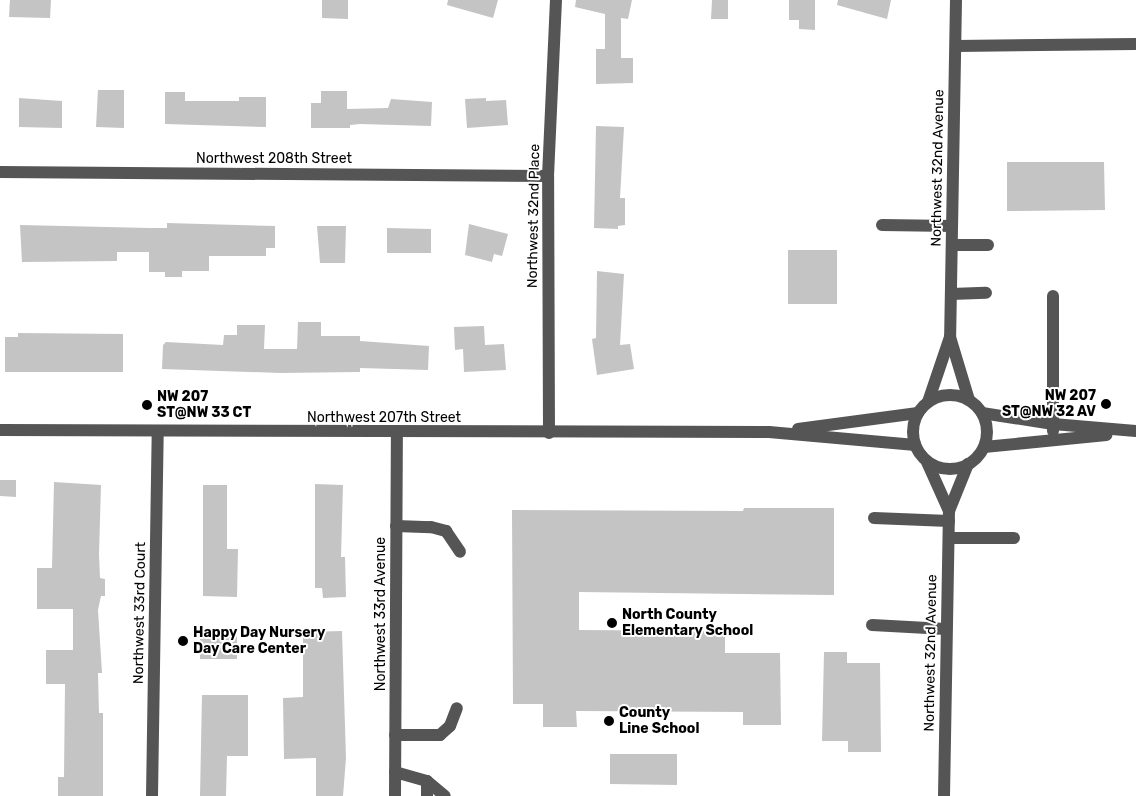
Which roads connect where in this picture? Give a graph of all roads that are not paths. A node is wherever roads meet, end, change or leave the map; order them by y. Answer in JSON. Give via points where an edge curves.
{"nodes":[{"id":1,"x":556,"y":0,"type":"edge"},
{"id":2,"x":956,"y":0,"type":"edge"},
{"id":3,"x":1136,"y":44,"type":"edge"},
{"id":4,"x":956,"y":46,"type":"junction"},
{"id":5,"x":0,"y":172,"type":"edge"},
{"id":6,"x":548,"y":176,"type":"junction"},
{"id":7,"x":882,"y":225,"type":"dead end"},
{"id":8,"x":952,"y":226,"type":"junction"},
{"id":9,"x":952,"y":245,"type":"junction"},
{"id":10,"x":988,"y":245,"type":"dead end"},
{"id":11,"x":986,"y":293,"type":"dead end"},
{"id":12,"x":951,"y":294,"type":"junction"},
{"id":13,"x":1053,"y":296,"type":"dead end"},
{"id":14,"x":950,"y":337,"type":"junction"},
{"id":15,"x":969,"y":400,"type":"junction"},
{"id":16,"x":928,"y":402,"type":"junction"},
{"id":17,"x":918,"y":413,"type":"junction"},
{"id":18,"x":982,"y":413,"type":"junction"},
{"id":19,"x":1053,"y":424,"type":"junction"},
{"id":20,"x":0,"y":430,"type":"edge"},
{"id":21,"x":158,"y":431,"type":"junction"},
{"id":22,"x":769,"y":432,"type":"junction"},
{"id":23,"x":1136,"y":432,"type":"edge"},
{"id":24,"x":397,"y":433,"type":"junction"},
{"id":25,"x":549,"y":433,"type":"junction"},
{"id":26,"x":1053,"y":439,"type":"junction"},
{"id":27,"x":915,"y":445,"type":"junction"},
{"id":28,"x":984,"y":447,"type":"junction"},
{"id":29,"x":927,"y":462,"type":"junction"},
{"id":30,"x":968,"y":464,"type":"junction"},
{"id":31,"x":949,"y":516,"type":"junction"},
{"id":32,"x":874,"y":518,"type":"dead end"},
{"id":33,"x":396,"y":526,"type":"junction"},
{"id":34,"x":948,"y":538,"type":"junction"},
{"id":35,"x":1014,"y":538,"type":"dead end"},
{"id":36,"x":460,"y":552,"type":"dead end"},
{"id":37,"x":872,"y":625,"type":"dead end"},
{"id":38,"x":946,"y":629,"type":"junction"},
{"id":39,"x":457,"y":708,"type":"dead end"},
{"id":40,"x":395,"y":735,"type":"junction"},
{"id":41,"x":395,"y":772,"type":"junction"},
{"id":42,"x":427,"y":781,"type":"junction"},
{"id":43,"x":152,"y":796,"type":"edge"},
{"id":44,"x":395,"y":796,"type":"edge"},
{"id":45,"x":427,"y":796,"type":"edge"},
{"id":46,"x":445,"y":796,"type":"edge"},
{"id":47,"x":944,"y":796,"type":"edge"}],
"edges":[{"from":1,"to":6,"type":"street","name":"Northwest 32nd Place"},
{"from":2,"to":4,"type":"street","name":"Northwest 32nd Avenue"},
{"from":3,"to":4,"type":"street"},
{"from":4,"to":8,"type":"street","name":"Northwest 32nd Avenue"},
{"from":5,"to":6,"type":"street","name":"Northwest 208th Street"},
{"from":6,"to":25,"type":"street","name":"Northwest 32nd Place"},
{"from":7,"to":8,"type":"street"},
{"from":8,"to":9,"type":"street","name":"Northwest 32nd Avenue"},
{"from":9,"to":10,"type":"street"},
{"from":9,"to":12,"type":"street","name":"Northwest 32nd Avenue"},
{"from":11,"to":12,"type":"street"},
{"from":12,"to":14,"type":"street","name":"Northwest 32nd Avenue"},
{"from":13,"to":19,"type":"street"},
{"from":14,"to":15,"type":"street","name":"Northwest 32nd Avenue"},
{"from":14,"to":16,"type":"street","name":"Northwest 32nd Avenue"},
{"from":15,"to":16,"type":"street","via":[[948,395]]},
{"from":15,"to":18,"type":"street"},
{"from":16,"to":17,"type":"street"},
{"from":17,"to":22,"type":"street","name":"Northwest 207th Street"},
{"from":17,"to":27,"type":"street","via":[[913,429]]},
{"from":18,"to":19,"type":"street"},
{"from":18,"to":28,"type":"street","via":[[987,430]]},
{"from":19,"to":23,"type":"street"},
{"from":19,"to":26,"type":"street"},
{"from":20,"to":21,"type":"street","name":"Northwest 207th Street"},
{"from":21,"to":24,"type":"street","name":"Northwest 207th Street"},
{"from":21,"to":43,"type":"street","name":"Northwest 33rd Court"},
{"from":22,"to":25,"type":"street","name":"Northwest 207th Street"},
{"from":22,"to":27,"type":"street","name":"Northwest 207th Street"},
{"from":23,"to":26,"type":"street"},
{"from":24,"to":25,"type":"street","name":"Northwest 207th Street"},
{"from":24,"to":33,"type":"street","name":"Northwest 33rd Avenue"},
{"from":26,"to":28,"type":"street"},
{"from":27,"to":29,"type":"street"},
{"from":28,"to":30,"type":"street"},
{"from":29,"to":30,"type":"street","via":[[947,469]]},
{"from":29,"to":31,"type":"street","name":"Northwest 32nd Avenue"},
{"from":30,"to":31,"type":"street","name":"Northwest 32nd Avenue"},
{"from":31,"to":32,"type":"street"},
{"from":31,"to":34,"type":"street","name":"Northwest 32nd Avenue"},
{"from":33,"to":36,"type":"street","via":[[446,531]]},
{"from":33,"to":40,"type":"street","name":"Northwest 33rd Avenue"},
{"from":34,"to":35,"type":"street"},
{"from":34,"to":38,"type":"street","name":"Northwest 32nd Avenue"},
{"from":37,"to":38,"type":"street"},
{"from":38,"to":47,"type":"street","name":"Northwest 32nd Avenue"},
{"from":39,"to":40,"type":"street","via":[[450,726],[440,735]]},
{"from":40,"to":41,"type":"street","name":"Northwest 33rd Avenue"},
{"from":41,"to":42,"type":"street"},
{"from":41,"to":44,"type":"street","name":"Northwest 33rd Avenue"},
{"from":42,"to":45,"type":"street"},
{"from":42,"to":46,"type":"street"}]}
